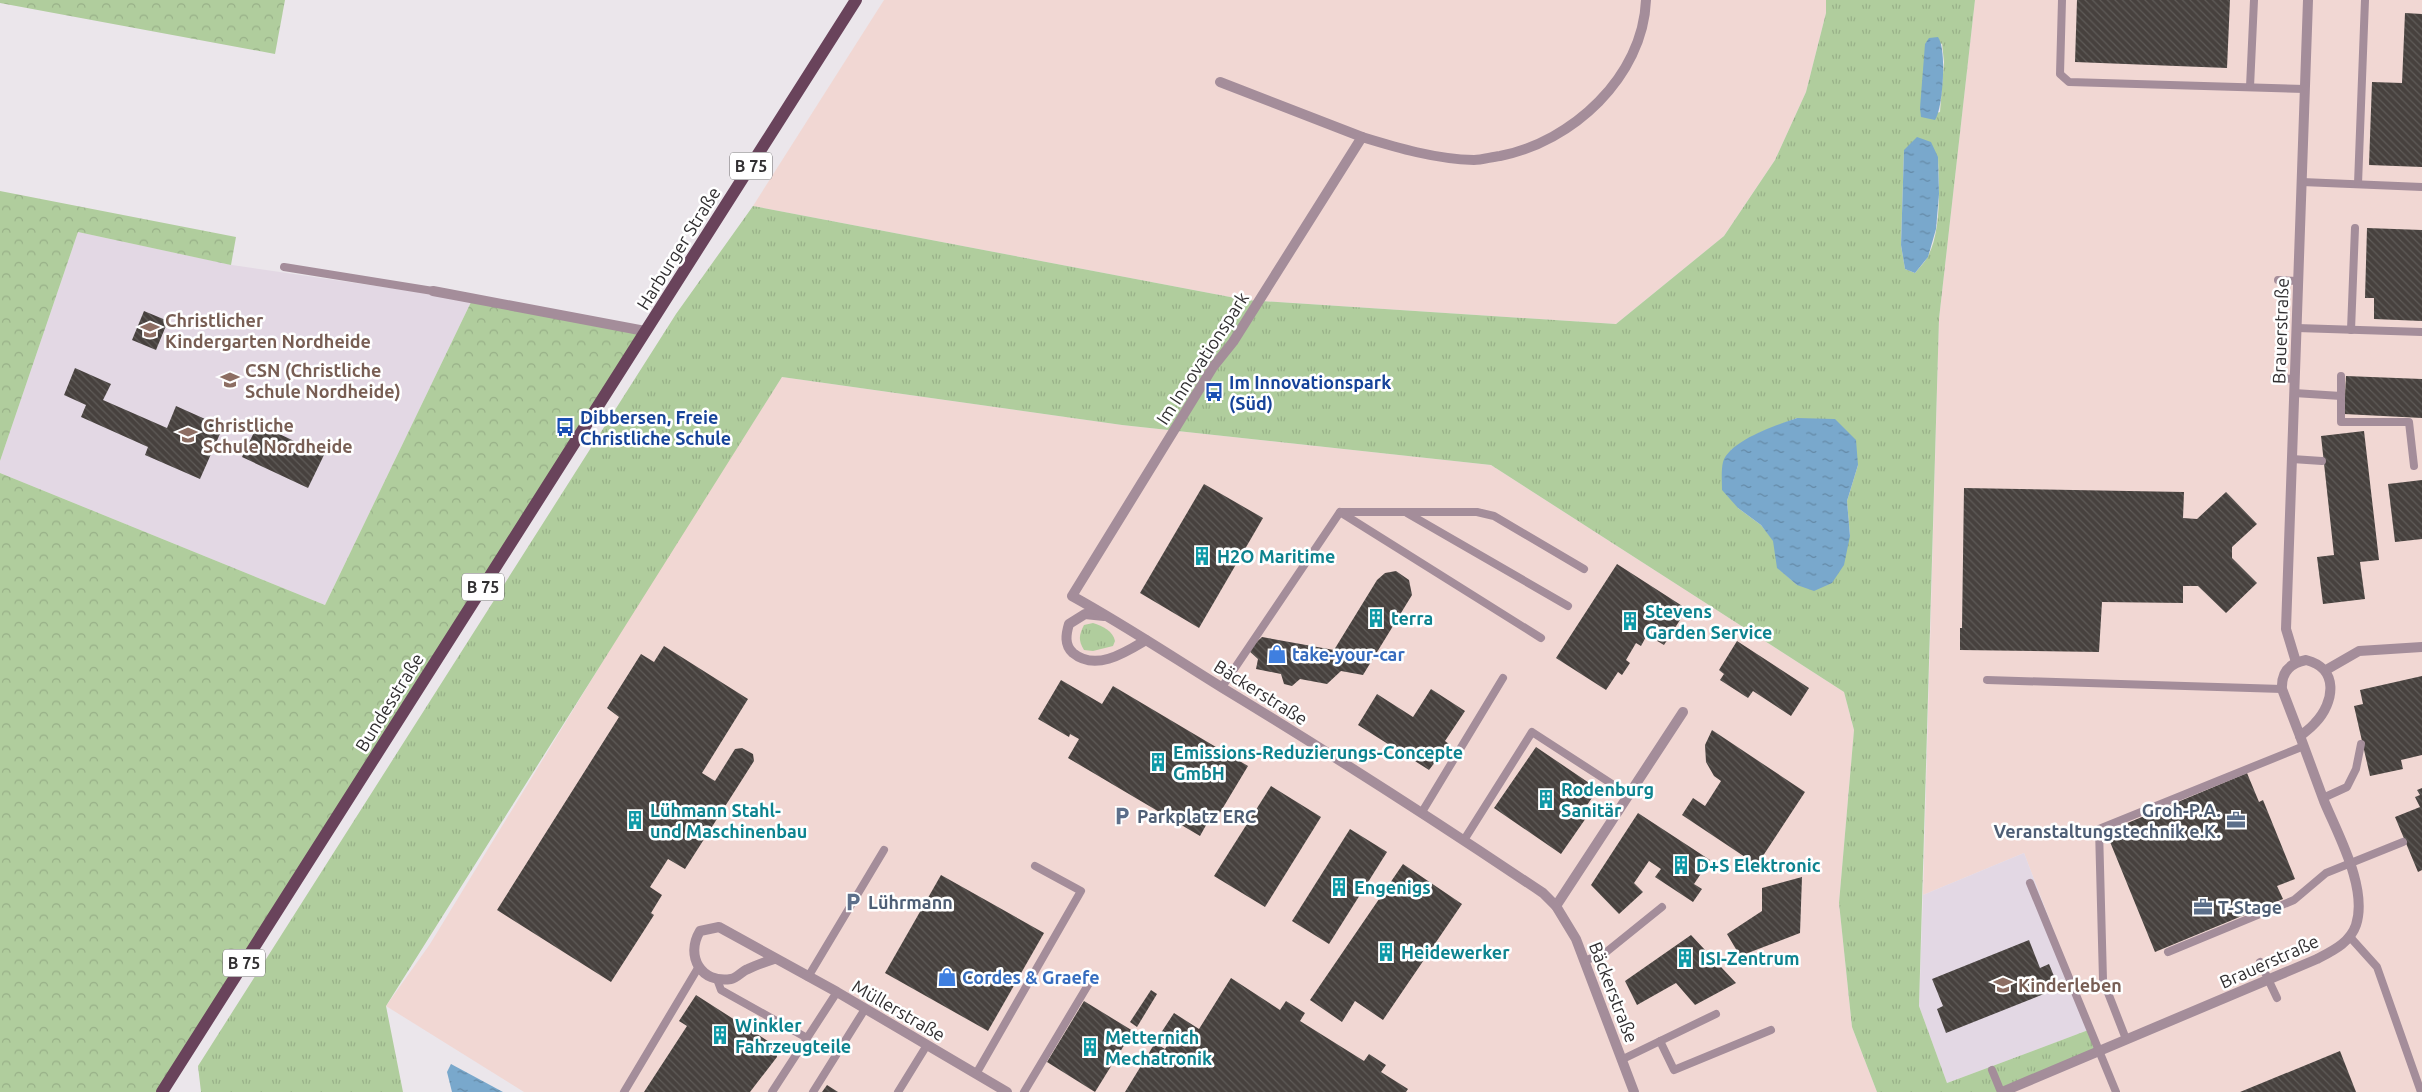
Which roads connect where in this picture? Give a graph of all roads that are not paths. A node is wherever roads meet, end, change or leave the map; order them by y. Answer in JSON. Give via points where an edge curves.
{"nodes":[{"id":1,"x":856,"y":0,"type":"edge"},
{"id":2,"x":1646,"y":0,"type":"edge"},
{"id":3,"x":2062,"y":0,"type":"edge"},
{"id":4,"x":2254,"y":0,"type":"edge"},
{"id":5,"x":2308,"y":0,"type":"edge"},
{"id":6,"x":2365,"y":0,"type":"edge"},
{"id":7,"x":1220,"y":82,"type":"dead end"},
{"id":8,"x":2250,"y":87,"type":"junction"},
{"id":9,"x":2305,"y":89,"type":"junction"},
{"id":10,"x":1362,"y":137,"type":"junction"},
{"id":11,"x":2302,"y":182,"type":"junction"},
{"id":12,"x":2358,"y":184,"type":"junction"},
{"id":13,"x":2422,"y":187,"type":"edge"},
{"id":14,"x":2355,"y":228,"type":"dead end"},
{"id":15,"x":284,"y":267,"type":"dead end"},
{"id":16,"x":2278,"y":280,"type":"dead end"},
{"id":17,"x":2298,"y":280,"type":"junction"},
{"id":18,"x":433,"y":291,"type":"joint"},
{"id":19,"x":2297,"y":328,"type":"junction"},
{"id":20,"x":2351,"y":330,"type":"junction"},
{"id":21,"x":645,"y":332,"type":"junction"},
{"id":22,"x":2422,"y":332,"type":"edge"},
{"id":23,"x":2341,"y":376,"type":"dead end"},
{"id":24,"x":2274,"y":378,"type":"dead end"},
{"id":25,"x":2295,"y":379,"type":"junction"},
{"id":26,"x":2294,"y":394,"type":"junction"},
{"id":27,"x":2341,"y":396,"type":"junction"},
{"id":28,"x":2292,"y":460,"type":"junction"},
{"id":29,"x":2322,"y":461,"type":"dead end"},
{"id":30,"x":2414,"y":466,"type":"dead end"},
{"id":31,"x":1340,"y":512,"type":"junction"},
{"id":32,"x":1405,"y":512,"type":"junction"},
{"id":33,"x":1584,"y":569,"type":"dead end"},
{"id":34,"x":1072,"y":596,"type":"joint"},
{"id":35,"x":1568,"y":606,"type":"dead end"},
{"id":36,"x":1108,"y":616,"type":"junction"},
{"id":37,"x":1541,"y":638,"type":"dead end"},
{"id":38,"x":1146,"y":640,"type":"junction"},
{"id":39,"x":2422,"y":646,"type":"edge"},
{"id":40,"x":2296,"y":662,"type":"junction"},
{"id":41,"x":2326,"y":670,"type":"junction"},
{"id":42,"x":1503,"y":678,"type":"dead end"},
{"id":43,"x":1987,"y":680,"type":"dead end"},
{"id":44,"x":1222,"y":688,"type":"junction"},
{"id":45,"x":2282,"y":689,"type":"junction"},
{"id":46,"x":1684,"y":712,"type":"dead end"},
{"id":47,"x":2300,"y":736,"type":"junction"},
{"id":48,"x":2361,"y":744,"type":"dead end"},
{"id":49,"x":2304,"y":746,"type":"junction"},
{"id":50,"x":1629,"y":795,"type":"junction"},
{"id":51,"x":2323,"y":798,"type":"junction"},
{"id":52,"x":1422,"y":812,"type":"junction"},
{"id":53,"x":1464,"y":840,"type":"junction"},
{"id":54,"x":2402,"y":842,"type":"dead end"},
{"id":55,"x":884,"y":850,"type":"dead end"},
{"id":56,"x":2350,"y":863,"type":"junction"},
{"id":57,"x":1035,"y":866,"type":"dead end"},
{"id":58,"x":2030,"y":883,"type":"dead end"},
{"id":59,"x":1556,"y":906,"type":"junction"},
{"id":60,"x":1662,"y":907,"type":"dead end"},
{"id":61,"x":2350,"y":937,"type":"junction"},
{"id":62,"x":2168,"y":952,"type":"dead end"},
{"id":63,"x":774,"y":959,"type":"junction"},
{"id":64,"x":1584,"y":961,"type":"junction"},
{"id":65,"x":2260,"y":962,"type":"dead end"},
{"id":66,"x":698,"y":968,"type":"junction"},
{"id":67,"x":808,"y":977,"type":"junction"},
{"id":68,"x":717,"y":979,"type":"junction"},
{"id":69,"x":2268,"y":980,"type":"junction"},
{"id":70,"x":1088,"y":986,"type":"dead end"},
{"id":71,"x":836,"y":992,"type":"junction"},
{"id":72,"x":2277,"y":998,"type":"dead end"},
{"id":73,"x":866,"y":1009,"type":"junction"},
{"id":74,"x":1716,"y":1014,"type":"dead end"},
{"id":75,"x":1771,"y":1030,"type":"dead end"},
{"id":76,"x":807,"y":1038,"type":"junction"},
{"id":77,"x":2126,"y":1039,"type":"junction"},
{"id":78,"x":1660,"y":1041,"type":"junction"},
{"id":79,"x":927,"y":1045,"type":"junction"},
{"id":80,"x":2099,"y":1050,"type":"junction"},
{"id":81,"x":1623,"y":1060,"type":"junction"},
{"id":82,"x":1992,"y":1070,"type":"dead end"},
{"id":83,"x":976,"y":1074,"type":"junction"},
{"id":84,"x":162,"y":1092,"type":"edge"},
{"id":85,"x":624,"y":1092,"type":"edge"},
{"id":86,"x":772,"y":1092,"type":"edge"},
{"id":87,"x":813,"y":1092,"type":"edge"},
{"id":88,"x":898,"y":1092,"type":"edge"},
{"id":89,"x":1007,"y":1092,"type":"edge"},
{"id":90,"x":1024,"y":1092,"type":"edge"},
{"id":91,"x":1634,"y":1092,"type":"edge"},
{"id":92,"x":2002,"y":1092,"type":"edge"},
{"id":93,"x":2116,"y":1092,"type":"edge"},
{"id":94,"x":2421,"y":1092,"type":"edge"}],
"edges":[{"from":1,"to":21,"type":"main road","name":"Harburger Straße","number":"B 75"},
{"from":2,"to":10,"type":"street","via":[[1646,12],[1632,54],[1608,93],[1569,128],[1520,152],[1475,160],[1418,154]]},
{"from":3,"to":8,"type":"lane","via":[[2060,74],[2069,82]]},
{"from":4,"to":8,"type":"lane"},
{"from":5,"to":9,"type":"street","name":"Brauerstraße"},
{"from":6,"to":12,"type":"lane"},
{"from":7,"to":10,"type":"street"},
{"from":8,"to":9,"type":"lane"},
{"from":9,"to":11,"type":"street","name":"Brauerstraße"},
{"from":10,"to":34,"type":"street","name":"Im Innovationspark","via":[[1233,342],[1213,367]]},
{"from":11,"to":12,"type":"lane"},
{"from":11,"to":17,"type":"street","name":"Brauerstraße"},
{"from":12,"to":13,"type":"lane"},
{"from":14,"to":20,"type":"lane"},
{"from":15,"to":18,"type":"lane","name":"Harburger Straße"},
{"from":16,"to":17,"type":"lane"},
{"from":17,"to":19,"type":"street","name":"Brauerstraße"},
{"from":18,"to":21,"type":"street","name":"Harburger Straße"},
{"from":19,"to":20,"type":"lane"},
{"from":19,"to":25,"type":"street","name":"Brauerstraße"},
{"from":20,"to":22,"type":"lane"},
{"from":21,"to":84,"type":"main road","name":"Bundesstraße","number":"B 75"},
{"from":23,"to":27,"type":"lane"},
{"from":24,"to":25,"type":"lane"},
{"from":25,"to":26,"type":"street","name":"Brauerstraße"},
{"from":26,"to":27,"type":"lane"},
{"from":26,"to":28,"type":"street","name":"Brauerstraße"},
{"from":27,"to":30,"type":"lane","via":[[2341,422],[2409,422]]},
{"from":28,"to":29,"type":"lane"},
{"from":28,"to":40,"type":"street","name":"Brauerstraße","via":[[2286,629]]},
{"from":31,"to":32,"type":"lane"},
{"from":31,"to":37,"type":"lane"},
{"from":31,"to":44,"type":"lane"},
{"from":32,"to":33,"type":"lane","via":[[1477,512],[1494,516]]},
{"from":32,"to":35,"type":"lane"},
{"from":34,"to":36,"type":"street","name":"Bäckerstraße"},
{"from":36,"to":38,"type":"street","name":"Bäckerstraße"},
{"from":36,"to":38,"type":"street","name":"Bäckerstraße","via":[[1085,614],[1069,624],[1066,633],[1070,650],[1078,657],[1103,661]]},
{"from":38,"to":44,"type":"street","name":"Bäckerstraße"},
{"from":39,"to":41,"type":"street","via":[[2359,651]]},
{"from":40,"to":41,"type":"street","via":[[2312,662]]},
{"from":40,"to":45,"type":"street","via":[[2284,674]]},
{"from":41,"to":47,"type":"street","via":[[2330,680],[2327,702],[2316,723]]},
{"from":42,"to":52,"type":"lane"},
{"from":43,"to":45,"type":"lane"},
{"from":44,"to":52,"type":"street","name":"Bäckerstraße"},
{"from":45,"to":47,"type":"street"},
{"from":46,"to":50,"type":"street"},
{"from":47,"to":49,"type":"street"},
{"from":48,"to":51,"type":"lane","via":[[2347,787]]},
{"from":49,"to":51,"type":"street"},
{"from":49,"to":77,"type":"lane","via":[[2099,829],[2103,980]]},
{"from":50,"to":53,"type":"lane","via":[[1532,732]]},
{"from":50,"to":59,"type":"street"},
{"from":51,"to":56,"type":"street"},
{"from":52,"to":53,"type":"street","name":"Bäckerstraße"},
{"from":53,"to":59,"type":"street","name":"Bäckerstraße","via":[[1543,893]]},
{"from":54,"to":56,"type":"lane"},
{"from":55,"to":67,"type":"lane"},
{"from":56,"to":61,"type":"street","via":[[2358,902],[2356,925]]},
{"from":56,"to":62,"type":"lane","via":[[2326,873],[2294,900]]},
{"from":57,"to":83,"type":"lane","via":[[1081,891]]},
{"from":58,"to":80,"type":"lane"},
{"from":59,"to":64,"type":"street","name":"Bäckerstraße"},
{"from":60,"to":64,"type":"lane","via":[[1605,953]]},
{"from":61,"to":69,"type":"street","name":"Brauerstraße","via":[[2317,959]]},
{"from":61,"to":94,"type":"lane","via":[[2376,967]]},
{"from":63,"to":66,"type":"street","name":"Müllerstraße","via":[[719,927],[700,932],[694,941]]},
{"from":63,"to":67,"type":"street","name":"Müllerstraße"},
{"from":63,"to":68,"type":"street","via":[[747,969],[733,979]]},
{"from":64,"to":81,"type":"street","name":"Bäckerstraße"},
{"from":65,"to":69,"type":"lane"},
{"from":66,"to":68,"type":"street"},
{"from":66,"to":85,"type":"lane"},
{"from":67,"to":71,"type":"street","name":"Müllerstraße"},
{"from":68,"to":76,"type":"lane","via":[[721,990]]},
{"from":69,"to":72,"type":"lane"},
{"from":69,"to":77,"type":"street","name":"Brauerstraße"},
{"from":70,"to":90,"type":"lane"},
{"from":71,"to":73,"type":"street","name":"Müllerstraße"},
{"from":71,"to":76,"type":"lane"},
{"from":73,"to":79,"type":"street","name":"Müllerstraße"},
{"from":73,"to":87,"type":"lane"},
{"from":74,"to":78,"type":"lane"},
{"from":75,"to":78,"type":"lane","via":[[1674,1070]]},
{"from":76,"to":86,"type":"lane"},
{"from":77,"to":80,"type":"street","name":"Brauerstraße"},
{"from":78,"to":81,"type":"lane"},
{"from":79,"to":83,"type":"street","name":"Müllerstraße"},
{"from":79,"to":88,"type":"lane"},
{"from":80,"to":92,"type":"street","name":"Brauerstraße"},
{"from":80,"to":93,"type":"lane"},
{"from":81,"to":91,"type":"street","name":"Bäckerstraße"},
{"from":82,"to":92,"type":"lane"},
{"from":83,"to":89,"type":"street","name":"Müllerstraße"}]}
